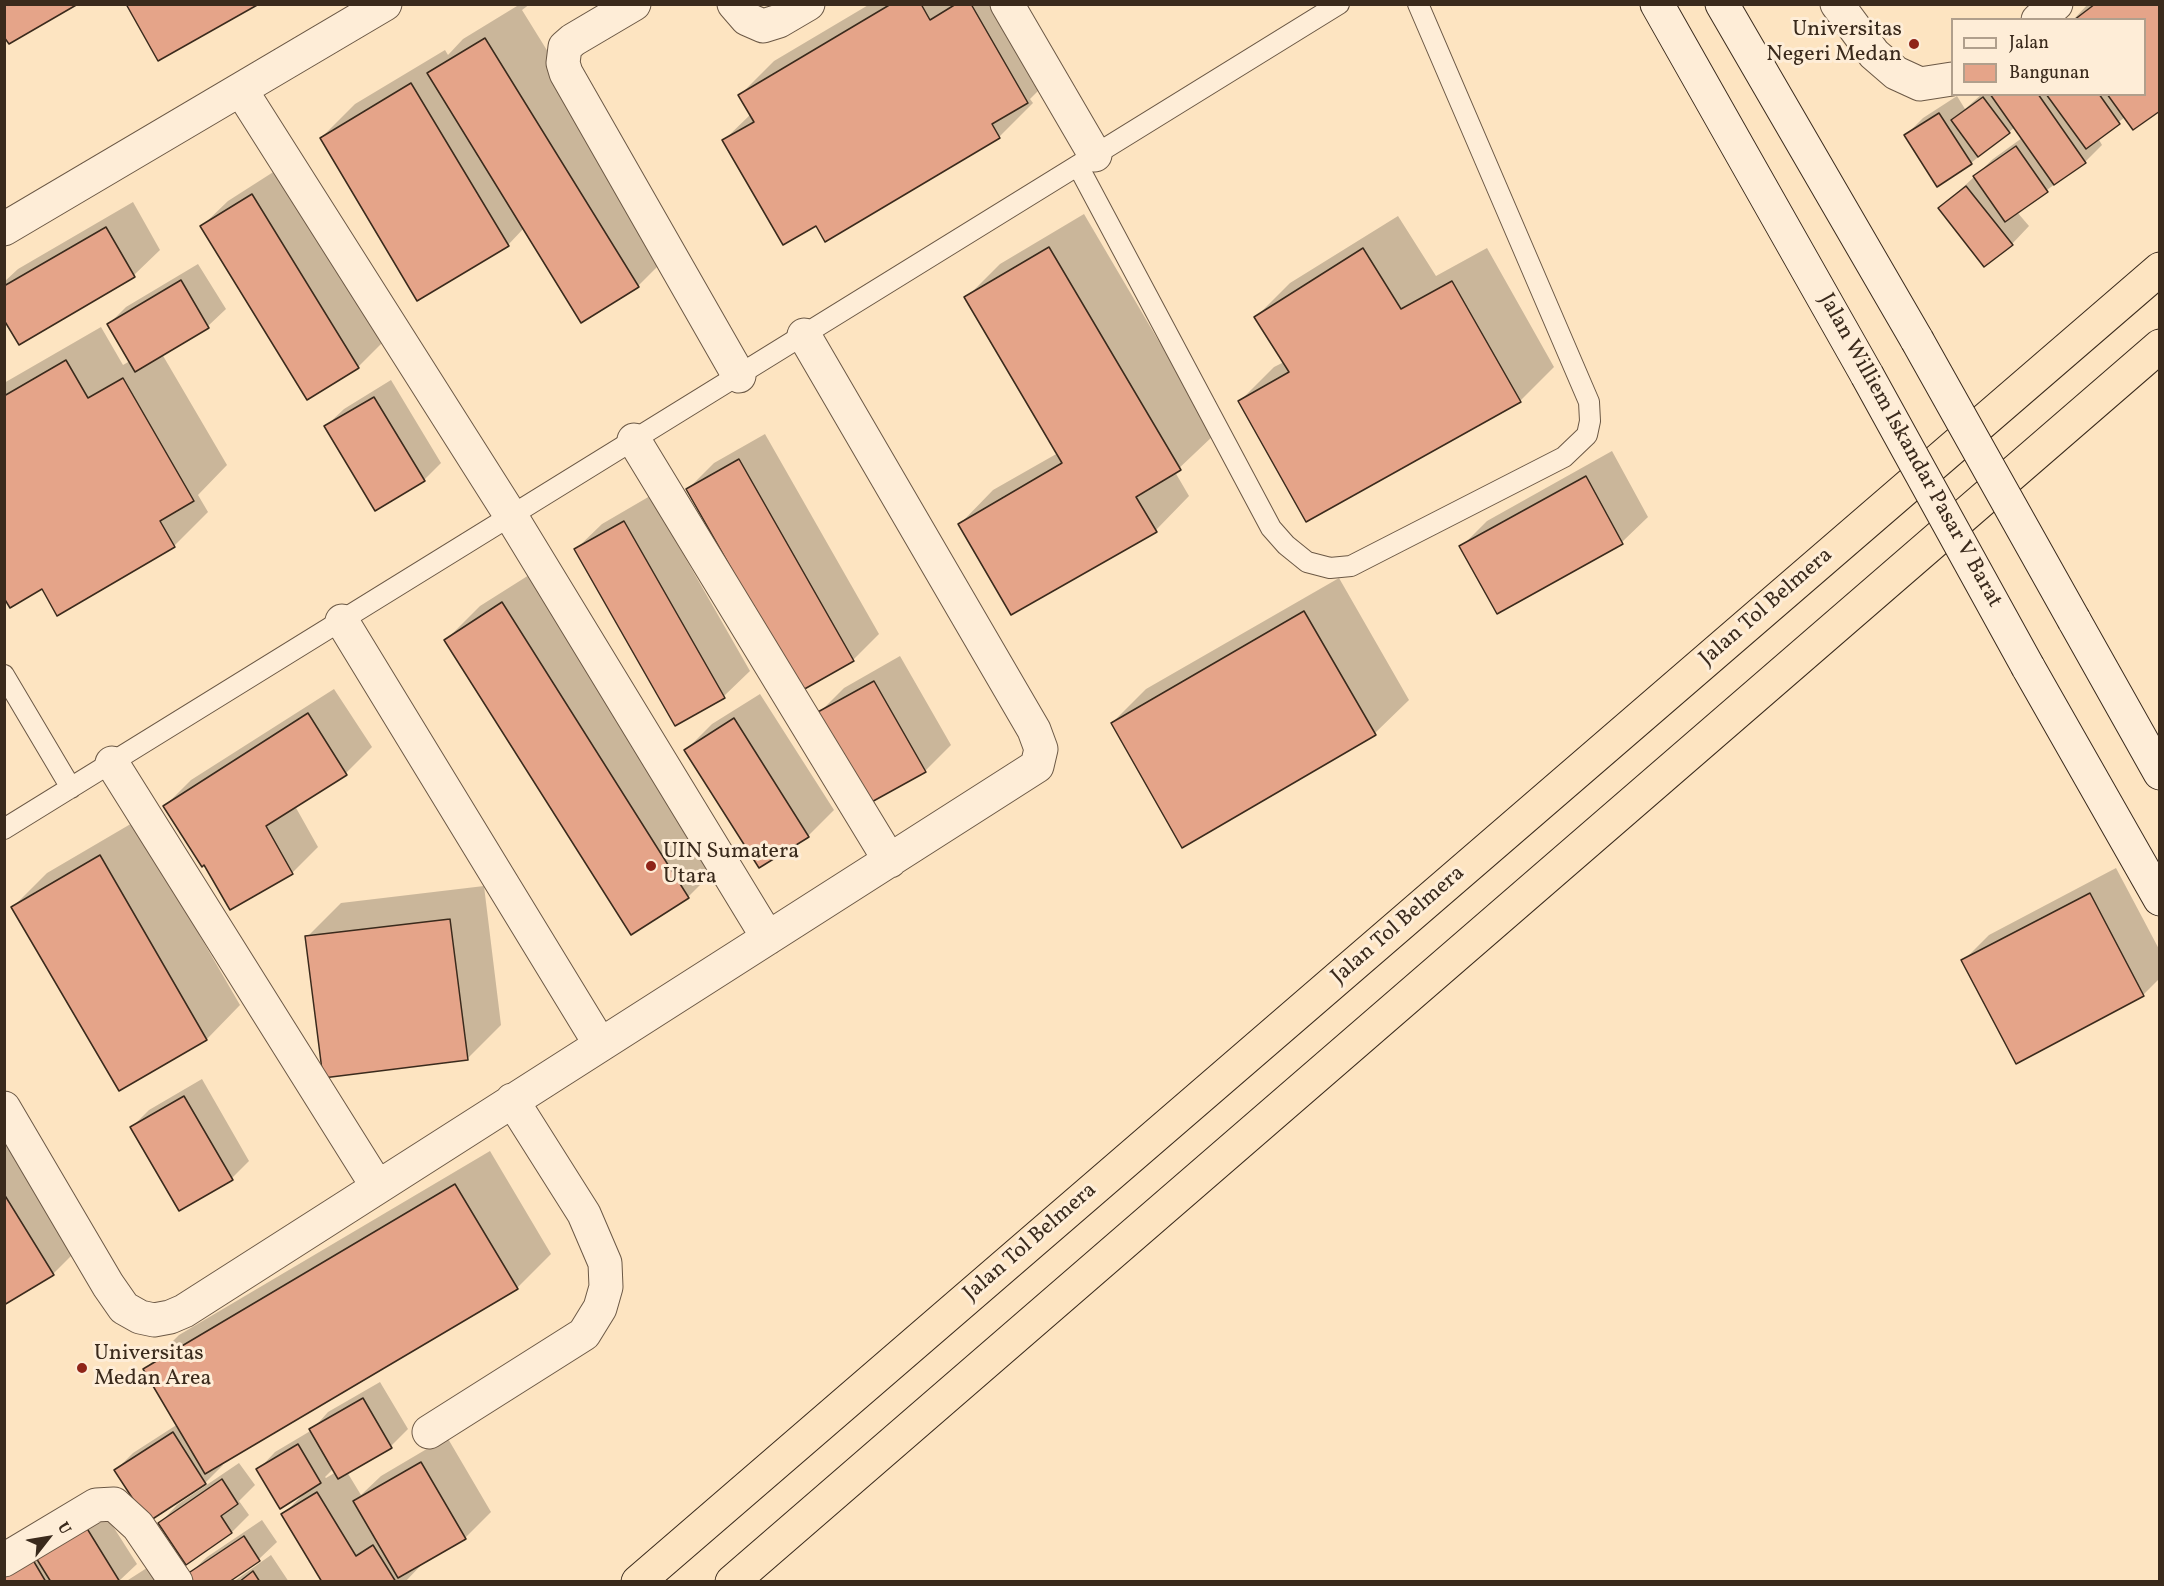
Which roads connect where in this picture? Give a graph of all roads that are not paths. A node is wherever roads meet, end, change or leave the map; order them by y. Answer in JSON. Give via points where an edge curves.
{"nodes":[{"id":1,"x":385,"y":4,"type":"edge"},
{"id":2,"x":634,"y":4,"type":"edge"},
{"id":3,"x":734,"y":4,"type":"edge"},
{"id":4,"x":808,"y":4,"type":"edge"},
{"id":5,"x":1007,"y":4,"type":"edge"},
{"id":6,"x":1339,"y":4,"type":"edge"},
{"id":7,"x":1418,"y":4,"type":"edge"},
{"id":8,"x":1657,"y":4,"type":"edge"},
{"id":9,"x":1722,"y":4,"type":"edge"},
{"id":10,"x":1836,"y":4,"type":"edge"},
{"id":11,"x":2056,"y":4,"type":"edge"},
{"id":12,"x":2040,"y":18,"type":"edge"},
{"id":13,"x":1951,"y":79,"type":"edge"},
{"id":14,"x":241,"y":90,"type":"junction"},
{"id":15,"x":1086,"y":161,"type":"junction"},
{"id":16,"x":4,"y":229,"type":"edge"},
{"id":17,"x":2160,"y":269,"type":"edge"},
{"id":18,"x":804,"y":335,"type":"junction"},
{"id":19,"x":2160,"y":346,"type":"edge"},
{"id":20,"x":739,"y":375,"type":"junction"},
{"id":21,"x":634,"y":440,"type":"junction"},
{"id":22,"x":511,"y":516,"type":"junction"},
{"id":23,"x":342,"y":621,"type":"junction"},
{"id":24,"x":4,"y":675,"type":"edge"},
{"id":25,"x":112,"y":763,"type":"junction"},
{"id":26,"x":2160,"y":773,"type":"edge"},
{"id":27,"x":71,"y":788,"type":"junction"},
{"id":28,"x":4,"y":829,"type":"edge"},
{"id":29,"x":890,"y":861,"type":"junction"},
{"id":30,"x":2160,"y":899,"type":"edge"},
{"id":31,"x":768,"y":938,"type":"junction"},
{"id":32,"x":600,"y":1044,"type":"junction"},
{"id":33,"x":512,"y":1100,"type":"junction"},
{"id":34,"x":4,"y":1108,"type":"edge"},
{"id":35,"x":377,"y":1186,"type":"junction"},
{"id":36,"x":429,"y":1432,"type":"dead end"},
{"id":37,"x":4,"y":1560,"type":"edge"},
{"id":38,"x":176,"y":1581,"type":"edge"},
{"id":39,"x":638,"y":1581,"type":"edge"},
{"id":40,"x":732,"y":1581,"type":"edge"}],
"edges":[{"from":1,"to":14,"type":"street"},
{"from":2,"to":20,"type":"street","via":[[565,47],[566,72]]},
{"from":3,"to":4,"type":"street","via":[[747,19],[763,26]]},
{"from":5,"to":15,"type":"street"},
{"from":6,"to":15,"type":"lane"},
{"from":7,"to":15,"type":"lane","via":[[1589,402],[1590,421],[1587,435],[1564,457],[1351,566],[1307,562],[1271,528]]},
{"from":8,"to":30,"type":"street","name":"Jalan Williem Iskandar Pasar V Barat","bridge":true},
{"from":9,"to":26,"type":"street","bridge":true,"via":[[1917,340]]},
{"from":10,"to":13,"type":"street","via":[[1874,54],[1896,73],[1920,84]]},
{"from":11,"to":12,"type":"street"},
{"from":14,"to":16,"type":"street"},
{"from":14,"to":22,"type":"street"},
{"from":15,"to":18,"type":"lane"},
{"from":17,"to":39,"type":"highway","name":"Jalan Tol Belmera"},
{"from":18,"to":20,"type":"lane"},
{"from":18,"to":29,"type":"street","via":[[999,669],[1041,749],[1037,766],[1028,773]]},
{"from":19,"to":40,"type":"highway"},
{"from":20,"to":21,"type":"lane"},
{"from":21,"to":22,"type":"lane"},
{"from":21,"to":29,"type":"street"},
{"from":22,"to":23,"type":"lane"},
{"from":22,"to":31,"type":"street"},
{"from":23,"to":25,"type":"lane"},
{"from":23,"to":32,"type":"street"},
{"from":24,"to":27,"type":"lane"},
{"from":25,"to":27,"type":"lane"},
{"from":25,"to":35,"type":"street"},
{"from":27,"to":28,"type":"lane"},
{"from":29,"to":31,"type":"street"},
{"from":31,"to":32,"type":"street"},
{"from":32,"to":33,"type":"street"},
{"from":33,"to":35,"type":"street"},
{"from":33,"to":36,"type":"street","via":[[584,1214],[605,1263],[606,1287],[600,1308],[584,1334]]},
{"from":34,"to":35,"type":"street","via":[[124,1308],[154,1320],[184,1311]]},
{"from":37,"to":38,"type":"street","via":[[96,1505],[114,1504],[138,1526]]}]}
